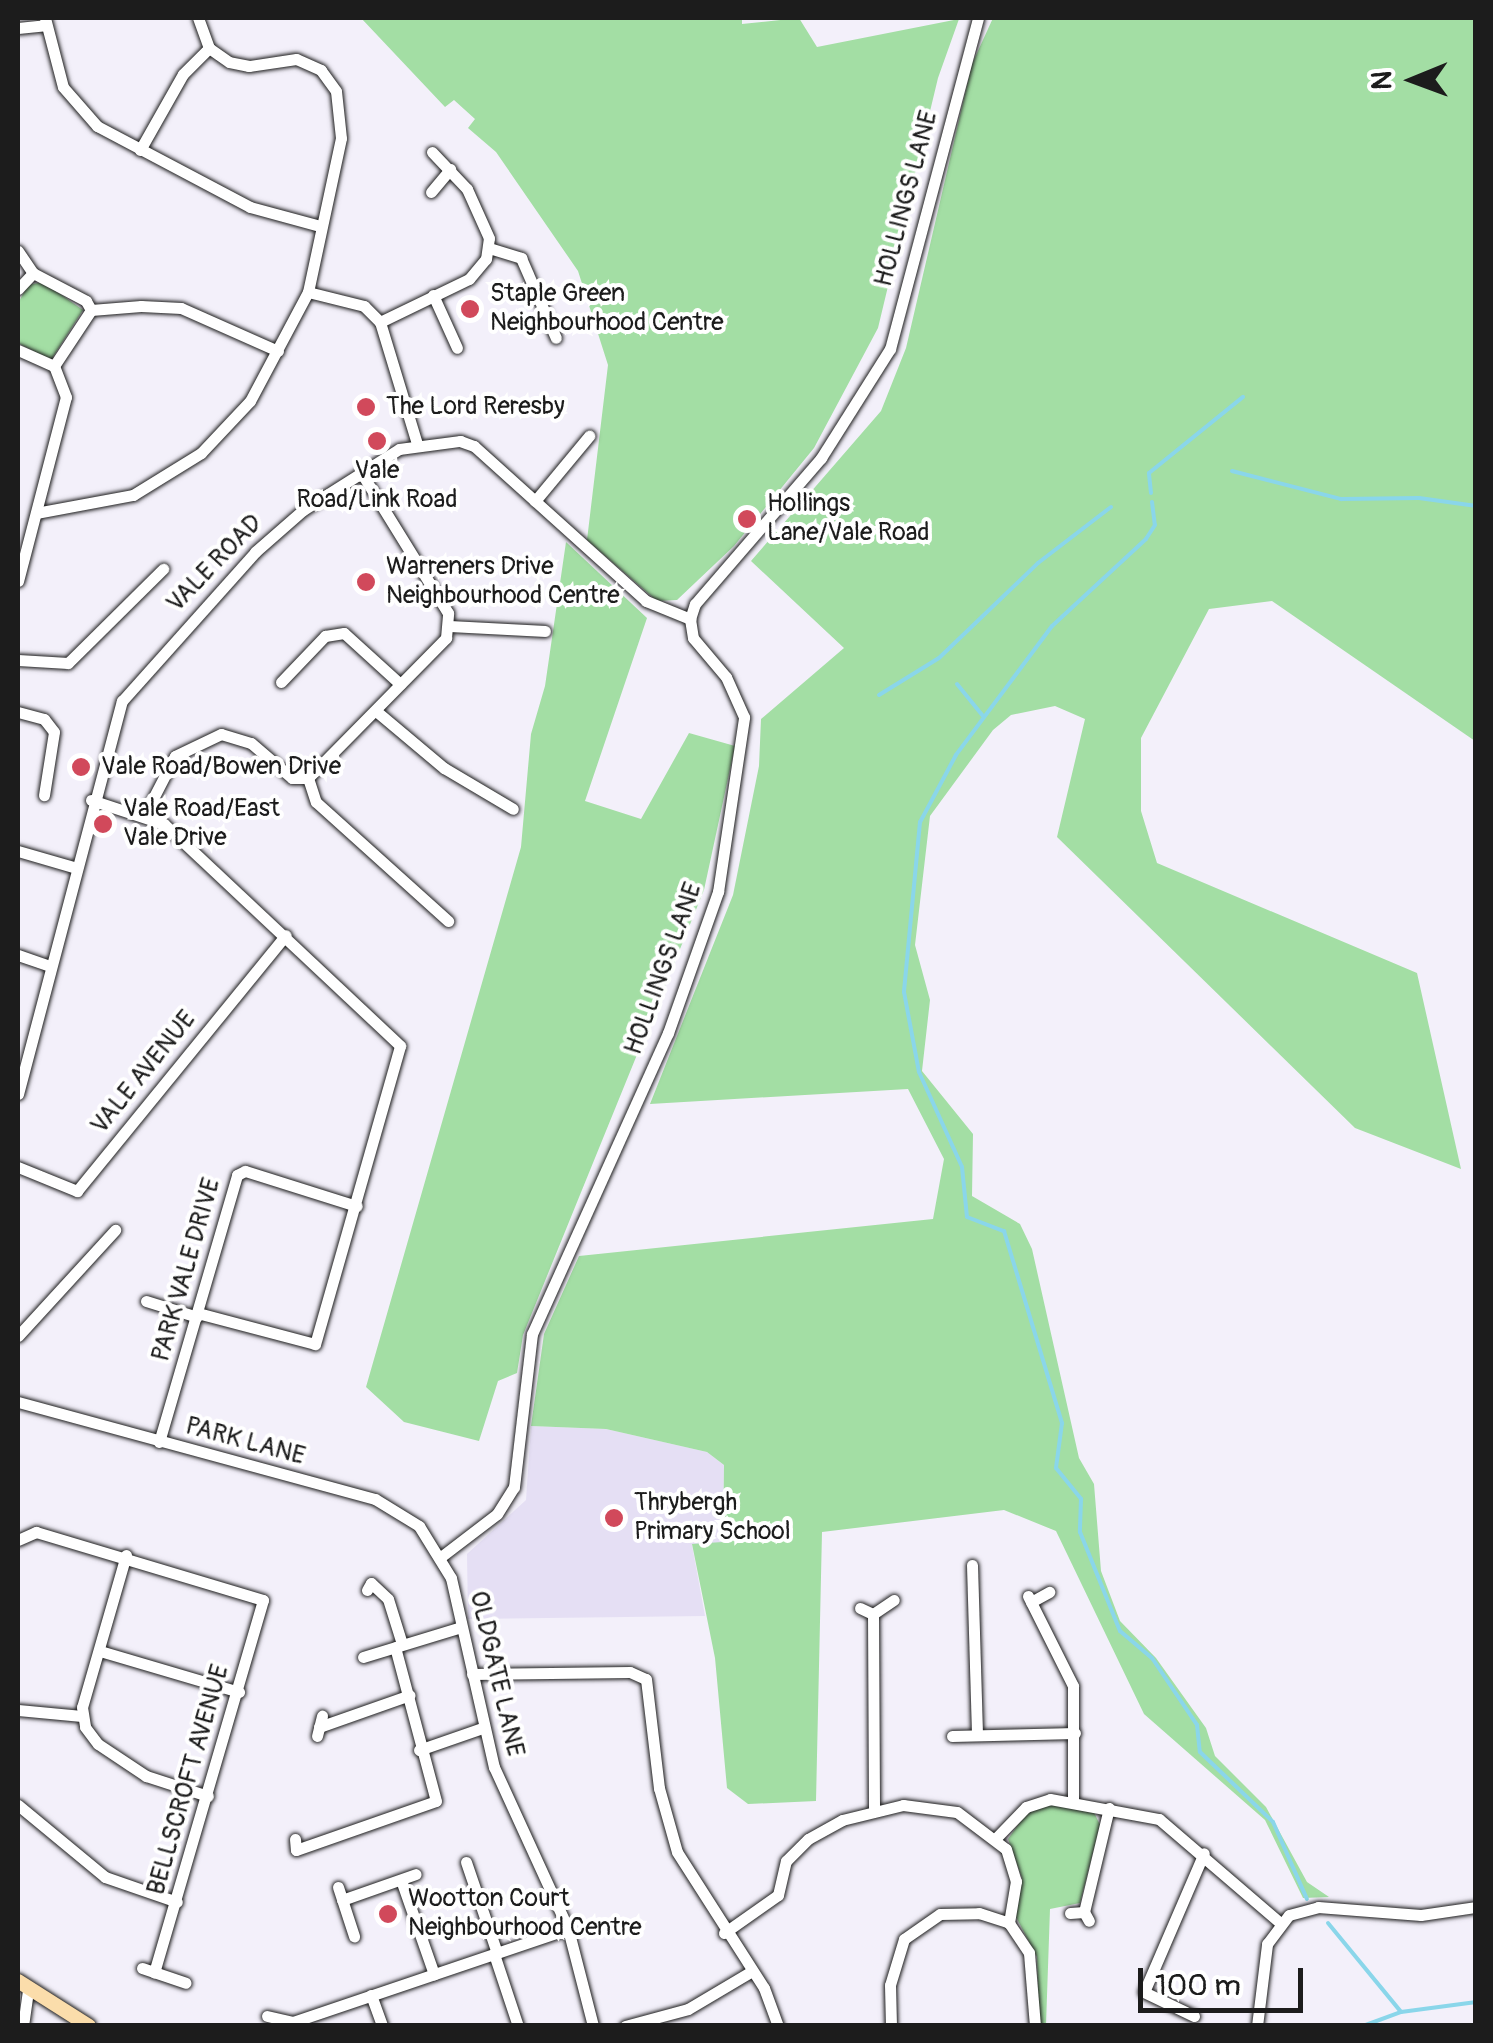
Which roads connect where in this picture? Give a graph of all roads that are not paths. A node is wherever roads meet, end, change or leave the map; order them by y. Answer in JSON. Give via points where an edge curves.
{"nodes":[{"id":1,"x":198,"y":18,"type":"edge"},
{"id":2,"x":978,"y":18,"type":"edge"},
{"id":3,"x":45,"y":21,"type":"edge"},
{"id":4,"x":18,"y":28,"type":"edge"},
{"id":5,"x":209,"y":48,"type":"junction"},
{"id":6,"x":140,"y":150,"type":"junction"},
{"id":7,"x":432,"y":152,"type":"dead end"},
{"id":8,"x":450,"y":170,"type":"junction"},
{"id":9,"x":431,"y":192,"type":"dead end"},
{"id":10,"x":320,"y":226,"type":"junction"},
{"id":11,"x":489,"y":248,"type":"junction"},
{"id":12,"x":18,"y":251,"type":"edge"},
{"id":13,"x":33,"y":273,"type":"junction"},
{"id":14,"x":18,"y":289,"type":"edge"},
{"id":15,"x":308,"y":292,"type":"junction"},
{"id":16,"x":432,"y":295,"type":"junction"},
{"id":17,"x":91,"y":310,"type":"junction"},
{"id":18,"x":380,"y":322,"type":"junction"},
{"id":19,"x":556,"y":338,"type":"dead end"},
{"id":20,"x":456,"y":348,"type":"dead end"},
{"id":21,"x":18,"y":350,"type":"edge"},
{"id":22,"x":278,"y":351,"type":"junction"},
{"id":23,"x":54,"y":366,"type":"junction"},
{"id":24,"x":589,"y":436,"type":"dead end"},
{"id":25,"x":417,"y":444,"type":"junction"},
{"id":26,"x":361,"y":472,"type":"junction"},
{"id":27,"x":535,"y":502,"type":"junction"},
{"id":28,"x":36,"y":513,"type":"junction"},
{"id":29,"x":162,"y":569,"type":"dead end"},
{"id":30,"x":18,"y":581,"type":"edge"},
{"id":31,"x":690,"y":618,"type":"junction"},
{"id":32,"x":450,"y":626,"type":"junction"},
{"id":33,"x":546,"y":631,"type":"dead end"},
{"id":34,"x":18,"y":660,"type":"edge"},
{"id":35,"x":281,"y":682,"type":"dead end"},
{"id":36,"x":400,"y":684,"type":"junction"},
{"id":37,"x":376,"y":711,"type":"junction"},
{"id":38,"x":18,"y":712,"type":"edge"},
{"id":39,"x":308,"y":778,"type":"junction"},
{"id":40,"x":44,"y":796,"type":"dead end"},
{"id":41,"x":91,"y":800,"type":"junction"},
{"id":42,"x":513,"y":809,"type":"dead end"},
{"id":43,"x":145,"y":814,"type":"junction"},
{"id":44,"x":18,"y":852,"type":"edge"},
{"id":45,"x":73,"y":867,"type":"junction"},
{"id":46,"x":448,"y":921,"type":"dead end"},
{"id":47,"x":286,"y":935,"type":"junction"},
{"id":48,"x":18,"y":955,"type":"edge"},
{"id":49,"x":48,"y":964,"type":"junction"},
{"id":50,"x":18,"y":1094,"type":"edge"},
{"id":51,"x":18,"y":1166,"type":"edge"},
{"id":52,"x":357,"y":1206,"type":"junction"},
{"id":53,"x":114,"y":1230,"type":"dead end"},
{"id":54,"x":146,"y":1301,"type":"dead end"},
{"id":55,"x":197,"y":1315,"type":"junction"},
{"id":56,"x":18,"y":1336,"type":"edge"},
{"id":57,"x":18,"y":1402,"type":"edge"},
{"id":58,"x":159,"y":1442,"type":"junction"},
{"id":59,"x":18,"y":1540,"type":"edge"},
{"id":60,"x":126,"y":1555,"type":"junction"},
{"id":61,"x":442,"y":1556,"type":"junction"},
{"id":62,"x":972,"y":1564,"type":"dead end"},
{"id":63,"x":367,"y":1590,"type":"dead end"},
{"id":64,"x":1049,"y":1592,"type":"dead end"},
{"id":65,"x":894,"y":1600,"type":"dead end"},
{"id":66,"x":860,"y":1608,"type":"dead end"},
{"id":67,"x":873,"y":1614,"type":"junction"},
{"id":68,"x":461,"y":1627,"type":"junction"},
{"id":69,"x":399,"y":1645,"type":"junction"},
{"id":70,"x":100,"y":1651,"type":"junction"},
{"id":71,"x":363,"y":1657,"type":"dead end"},
{"id":72,"x":472,"y":1674,"type":"junction"},
{"id":73,"x":238,"y":1692,"type":"junction"},
{"id":74,"x":410,"y":1695,"type":"junction"},
{"id":75,"x":18,"y":1710,"type":"edge"},
{"id":76,"x":82,"y":1716,"type":"junction"},
{"id":77,"x":319,"y":1726,"type":"dead end"},
{"id":78,"x":482,"y":1728,"type":"junction"},
{"id":79,"x":1075,"y":1733,"type":"junction"},
{"id":80,"x":977,"y":1734,"type":"junction"},
{"id":81,"x":952,"y":1736,"type":"dead end"},
{"id":82,"x":419,"y":1750,"type":"junction"},
{"id":83,"x":208,"y":1796,"type":"junction"},
{"id":84,"x":1072,"y":1800,"type":"junction"},
{"id":85,"x":18,"y":1805,"type":"edge"},
{"id":86,"x":874,"y":1808,"type":"junction"},
{"id":87,"x":1110,"y":1808,"type":"junction"},
{"id":88,"x":996,"y":1838,"type":"junction"},
{"id":89,"x":295,"y":1839,"type":"dead end"},
{"id":90,"x":1204,"y":1854,"type":"junction"},
{"id":91,"x":466,"y":1862,"type":"dead end"},
{"id":92,"x":416,"y":1874,"type":"dead end"},
{"id":93,"x":401,"y":1880,"type":"junction"},
{"id":94,"x":177,"y":1902,"type":"junction"},
{"id":95,"x":1476,"y":1907,"type":"edge"},
{"id":96,"x":1070,"y":1913,"type":"dead end"},
{"id":97,"x":1279,"y":1922,"type":"junction"},
{"id":98,"x":1009,"y":1923,"type":"junction"},
{"id":99,"x":568,"y":1929,"type":"junction"},
{"id":100,"x":724,"y":1933,"type":"junction"},
{"id":101,"x":354,"y":1936,"type":"dead end"},
{"id":102,"x":496,"y":1953,"type":"junction"},
{"id":103,"x":752,"y":1972,"type":"junction"},
{"id":104,"x":434,"y":1974,"type":"junction"},
{"id":105,"x":186,"y":1983,"type":"dead end"},
{"id":106,"x":23,"y":1985,"type":"edge"},
{"id":107,"x":372,"y":1996,"type":"junction"},
{"id":108,"x":267,"y":2016,"type":"dead end"},
{"id":109,"x":1194,"y":2016,"type":"dead end"},
{"id":110,"x":23,"y":2026,"type":"edge"},
{"id":111,"x":89,"y":2026,"type":"edge"},
{"id":112,"x":382,"y":2026,"type":"edge"},
{"id":113,"x":518,"y":2026,"type":"edge"},
{"id":114,"x":593,"y":2026,"type":"edge"},
{"id":115,"x":625,"y":2026,"type":"edge"},
{"id":116,"x":778,"y":2026,"type":"edge"},
{"id":117,"x":891,"y":2026,"type":"edge"},
{"id":118,"x":1035,"y":2026,"type":"edge"},
{"id":119,"x":1257,"y":2026,"type":"edge"}],
"edges":[{"from":1,"to":5,"type":"street"},
{"from":2,"to":31,"type":"street","name":"HOLLINGS LANE","via":[[890,349],[821,458],[695,604]]},
{"from":3,"to":4,"type":"street"},
{"from":3,"to":6,"type":"street","via":[[54,68],[77,107]]},
{"from":5,"to":6,"type":"street","via":[[183,74]]},
{"from":5,"to":10,"type":"street","via":[[239,66],[296,60],[330,80],[342,122]]},
{"from":6,"to":10,"type":"street","via":[[250,207]]},
{"from":7,"to":8,"type":"street"},
{"from":8,"to":9,"type":"street"},
{"from":8,"to":11,"type":"street","via":[[467,188]]},
{"from":10,"to":15,"type":"street"},
{"from":11,"to":16,"type":"street","via":[[469,279]]},
{"from":11,"to":19,"type":"street","via":[[521,258]]},
{"from":12,"to":13,"type":"street"},
{"from":13,"to":14,"type":"street"},
{"from":13,"to":17,"type":"street","via":[[86,300]]},
{"from":15,"to":18,"type":"street","via":[[364,306]]},
{"from":15,"to":22,"type":"street"},
{"from":16,"to":18,"type":"street"},
{"from":16,"to":20,"type":"street"},
{"from":17,"to":22,"type":"street","via":[[182,308]]},
{"from":17,"to":23,"type":"street"},
{"from":18,"to":25,"type":"street"},
{"from":21,"to":23,"type":"street"},
{"from":22,"to":28,"type":"street","via":[[233,423],[172,476],[99,506]]},
{"from":23,"to":28,"type":"street","via":[[66,397]]},
{"from":24,"to":27,"type":"street"},
{"from":25,"to":26,"type":"street","name":"VALE ROAD"},
{"from":25,"to":27,"type":"street","name":"VALE ROAD","via":[[474,446]]},
{"from":26,"to":32,"type":"street"},
{"from":26,"to":41,"type":"street","name":"VALE ROAD","via":[[278,531],[143,671],[113,722]]},
{"from":27,"to":31,"type":"street","name":"VALE ROAD","via":[[656,608]]},
{"from":28,"to":30,"type":"street"},
{"from":29,"to":34,"type":"street","via":[[68,663]]},
{"from":31,"to":61,"type":"street","name":"HOLLINGS LANE","via":[[693,638],[726,678],[744,717],[718,892],[668,1033],[532,1334],[514,1486],[497,1514]]},
{"from":32,"to":33,"type":"street"},
{"from":32,"to":36,"type":"street"},
{"from":35,"to":36,"type":"street","via":[[325,636],[344,633]]},
{"from":36,"to":37,"type":"street"},
{"from":37,"to":39,"type":"street"},
{"from":37,"to":42,"type":"street","via":[[444,768]]},
{"from":38,"to":40,"type":"street","via":[[44,719],[54,732]]},
{"from":39,"to":43,"type":"street","via":[[292,778],[251,743],[221,734],[175,756]]},
{"from":39,"to":46,"type":"street","via":[[316,802]]},
{"from":41,"to":43,"type":"street"},
{"from":41,"to":45,"type":"street","name":"VALE ROAD"},
{"from":43,"to":47,"type":"street"},
{"from":44,"to":45,"type":"street"},
{"from":45,"to":49,"type":"street","name":"VALE ROAD"},
{"from":47,"to":51,"type":"street","name":"VALE AVENUE","via":[[76,1190]]},
{"from":47,"to":52,"type":"street","via":[[400,1046]]},
{"from":48,"to":49,"type":"street"},
{"from":49,"to":50,"type":"street","name":"VALE ROAD"},
{"from":52,"to":55,"type":"street","via":[[315,1344]]},
{"from":52,"to":55,"type":"street","name":"PARK VALE DRIVE","via":[[241,1172]]},
{"from":53,"to":56,"type":"street"},
{"from":54,"to":55,"type":"street"},
{"from":55,"to":58,"type":"street","name":"PARK VALE DRIVE"},
{"from":57,"to":58,"type":"street","name":"PARK LANE"},
{"from":58,"to":61,"type":"street","name":"PARK LANE","via":[[375,1499],[419,1526]]},
{"from":59,"to":60,"type":"street","via":[[36,1532]]},
{"from":60,"to":70,"type":"street"},
{"from":60,"to":73,"type":"street","name":"BELLSCROFT AVENUE","via":[[263,1600]]},
{"from":61,"to":68,"type":"street","name":"OLDGATE LANE"},
{"from":62,"to":80,"type":"street"},
{"from":63,"to":69,"type":"street","via":[[372,1583],[388,1599]]},
{"from":64,"to":79,"type":"street","via":[[1030,1599],[1072,1686]]},
{"from":65,"to":67,"type":"street"},
{"from":66,"to":67,"type":"street"},
{"from":67,"to":86,"type":"street"},
{"from":68,"to":69,"type":"street"},
{"from":68,"to":72,"type":"street","name":"OLDGATE LANE"},
{"from":69,"to":71,"type":"street"},
{"from":69,"to":74,"type":"street"},
{"from":70,"to":73,"type":"street"},
{"from":70,"to":76,"type":"street"},
{"from":72,"to":78,"type":"street","name":"OLDGATE LANE"},
{"from":72,"to":100,"type":"street","via":[[630,1672],[646,1679],[664,1816],[692,1882]]},
{"from":73,"to":83,"type":"street","name":"BELLSCROFT AVENUE"},
{"from":74,"to":77,"type":"street"},
{"from":74,"to":82,"type":"street"},
{"from":75,"to":76,"type":"street"},
{"from":76,"to":83,"type":"street","via":[[90,1736],[126,1764]]},
{"from":78,"to":82,"type":"street"},
{"from":78,"to":99,"type":"street","name":"OLDGATE LANE","via":[[508,1802]]},
{"from":79,"to":80,"type":"street"},
{"from":79,"to":84,"type":"street"},
{"from":80,"to":81,"type":"street"},
{"from":82,"to":89,"type":"street","via":[[436,1801],[296,1850]]},
{"from":83,"to":94,"type":"street","name":"BELLSCROFT AVENUE"},
{"from":84,"to":87,"type":"street"},
{"from":84,"to":88,"type":"street","via":[[1038,1800]]},
{"from":85,"to":94,"type":"street","via":[[94,1870]]},
{"from":86,"to":88,"type":"street","via":[[957,1812]]},
{"from":86,"to":100,"type":"street","via":[[808,1840],[786,1861],[778,1895]]},
{"from":87,"to":90,"type":"street","via":[[1159,1819]]},
{"from":87,"to":96,"type":"street","via":[[1087,1917]]},
{"from":88,"to":98,"type":"street","via":[[1016,1881]]},
{"from":90,"to":97,"type":"street"},
{"from":90,"to":109,"type":"street","via":[[1186,1882],[1144,1992]]},
{"from":91,"to":102,"type":"street"},
{"from":92,"to":93,"type":"street"},
{"from":93,"to":101,"type":"street","via":[[340,1894]]},
{"from":93,"to":104,"type":"street"},
{"from":94,"to":105,"type":"street","name":"BELLSCROFT AVENUE","via":[[148,1970]]},
{"from":95,"to":97,"type":"street","via":[[1422,1915],[1306,1908]]},
{"from":97,"to":119,"type":"street","via":[[1264,1955]]},
{"from":98,"to":117,"type":"street","via":[[979,1912],[940,1914],[915,1926],[893,1968]]},
{"from":98,"to":118,"type":"street","via":[[1034,1969]]},
{"from":99,"to":102,"type":"street"},
{"from":99,"to":114,"type":"street","name":"OLDGATE LANE"},
{"from":100,"to":103,"type":"street"},
{"from":102,"to":104,"type":"street"},
{"from":102,"to":113,"type":"street"},
{"from":103,"to":115,"type":"street","via":[[688,2009]]},
{"from":103,"to":116,"type":"street"},
{"from":104,"to":107,"type":"street"},
{"from":106,"to":110,"type":"street"},
{"from":106,"to":111,"type":"main road"},
{"from":107,"to":108,"type":"street","via":[[293,2022]]},
{"from":107,"to":112,"type":"street"}]}
